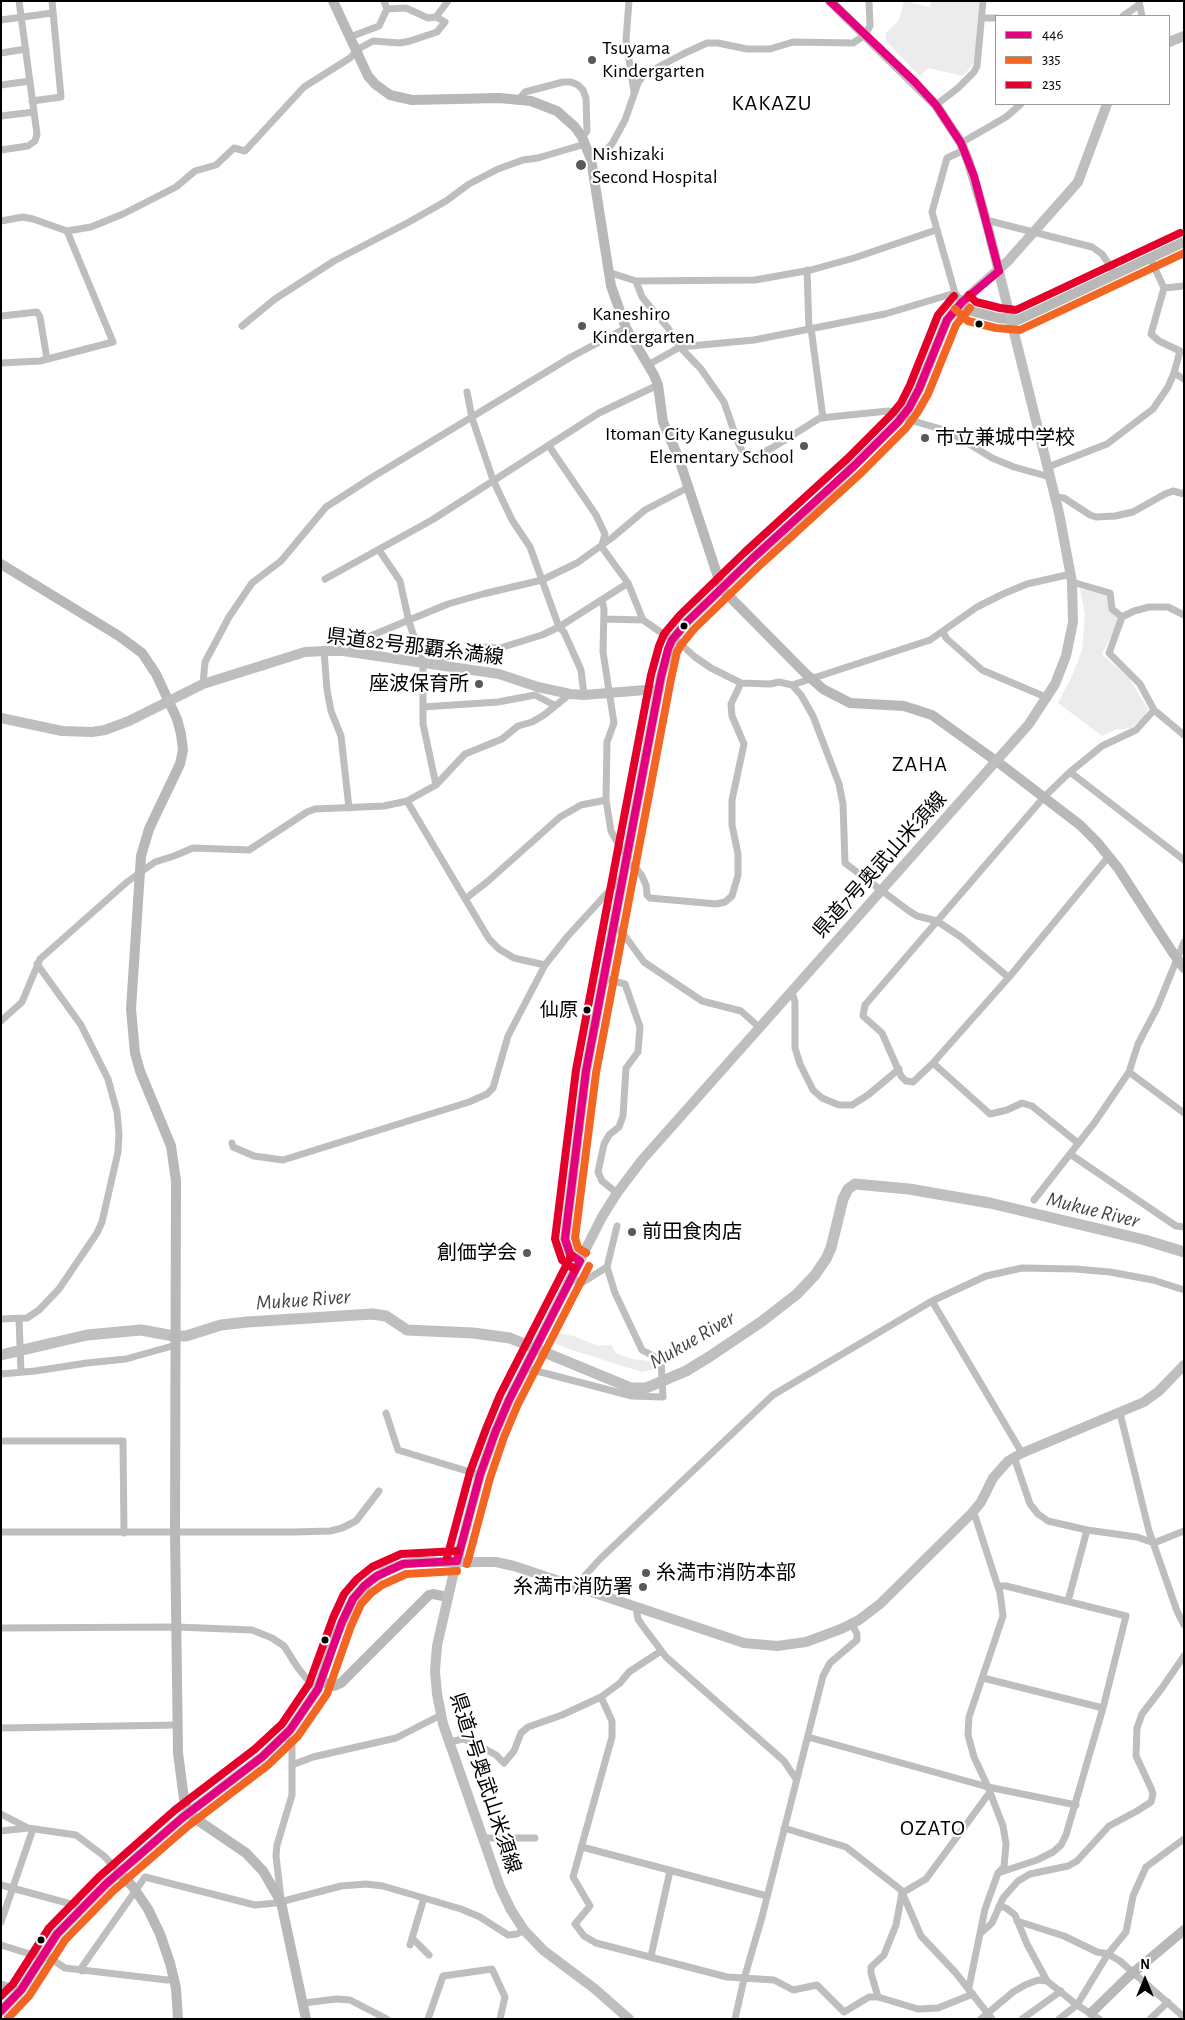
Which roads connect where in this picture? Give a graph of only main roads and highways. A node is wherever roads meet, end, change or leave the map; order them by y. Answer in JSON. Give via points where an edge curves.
{"nodes":[{"id":1,"x":830,"y":1,"type":"edge"},
{"id":2,"x":1184,"y":36,"type":"edge"},
{"id":3,"x":1170,"y":42,"type":"edge"},
{"id":4,"x":1107,"y":105,"type":"edge"},
{"id":5,"x":999,"y":271,"type":"junction"},
{"id":6,"x":658,"y":691,"type":"junction"},
{"id":7,"x":1,"y":718,"type":"edge"},
{"id":8,"x":580,"y":1261,"type":"junction"},
{"id":9,"x":1184,"y":1365,"type":"edge"},
{"id":10,"x":457,"y":1561,"type":"junction"},
{"id":11,"x":2,"y":2008,"type":"edge"},
{"id":12,"x":629,"y":2019,"type":"edge"}],
"edges":[{"from":1,"to":5,"type":"main road","name":"県道7号奥武山米須線","via":[[936,104],[962,146],[974,176]]},
{"from":2,"to":3,"type":"main road"},
{"from":4,"to":5,"type":"main road","via":[[1078,182]]},
{"from":5,"to":6,"type":"main road","via":[[962,302],[948,320],[919,389],[902,416],[673,639]]},
{"from":5,"to":8,"type":"main road","name":"県道7号奥武山米須線","via":[[1072,578],[1070,640],[1061,670],[1048,698],[1029,724],[642,1160],[617,1193]]},
{"from":6,"to":7,"type":"main road","name":"県道82号那覇糸満線","via":[[584,695],[537,691],[499,674],[324,650],[305,652],[203,684],[117,726],[92,732],[48,729]]},
{"from":6,"to":8,"type":"main road","via":[[586,1071],[565,1239],[570,1254]]},
{"from":8,"to":10,"type":"main road","name":"県道7号奥武山米須線","via":[[495,1433]]},
{"from":9,"to":10,"type":"main road","via":[[1153,1396],[1018,1455],[998,1472],[972,1513],[880,1604],[852,1624],[806,1642],[784,1646],[735,1641],[505,1564]]},
{"from":10,"to":11,"type":"main road","via":[[403,1564],[384,1572],[356,1594],[334,1640],[319,1685],[285,1736],[189,1812],[82,1907],[57,1934],[21,1990]]},
{"from":10,"to":12,"type":"main road","name":"県道7号奥武山米須線","via":[[436,1657],[437,1694],[449,1742],[500,1888],[524,1930],[553,1959]]}]}
